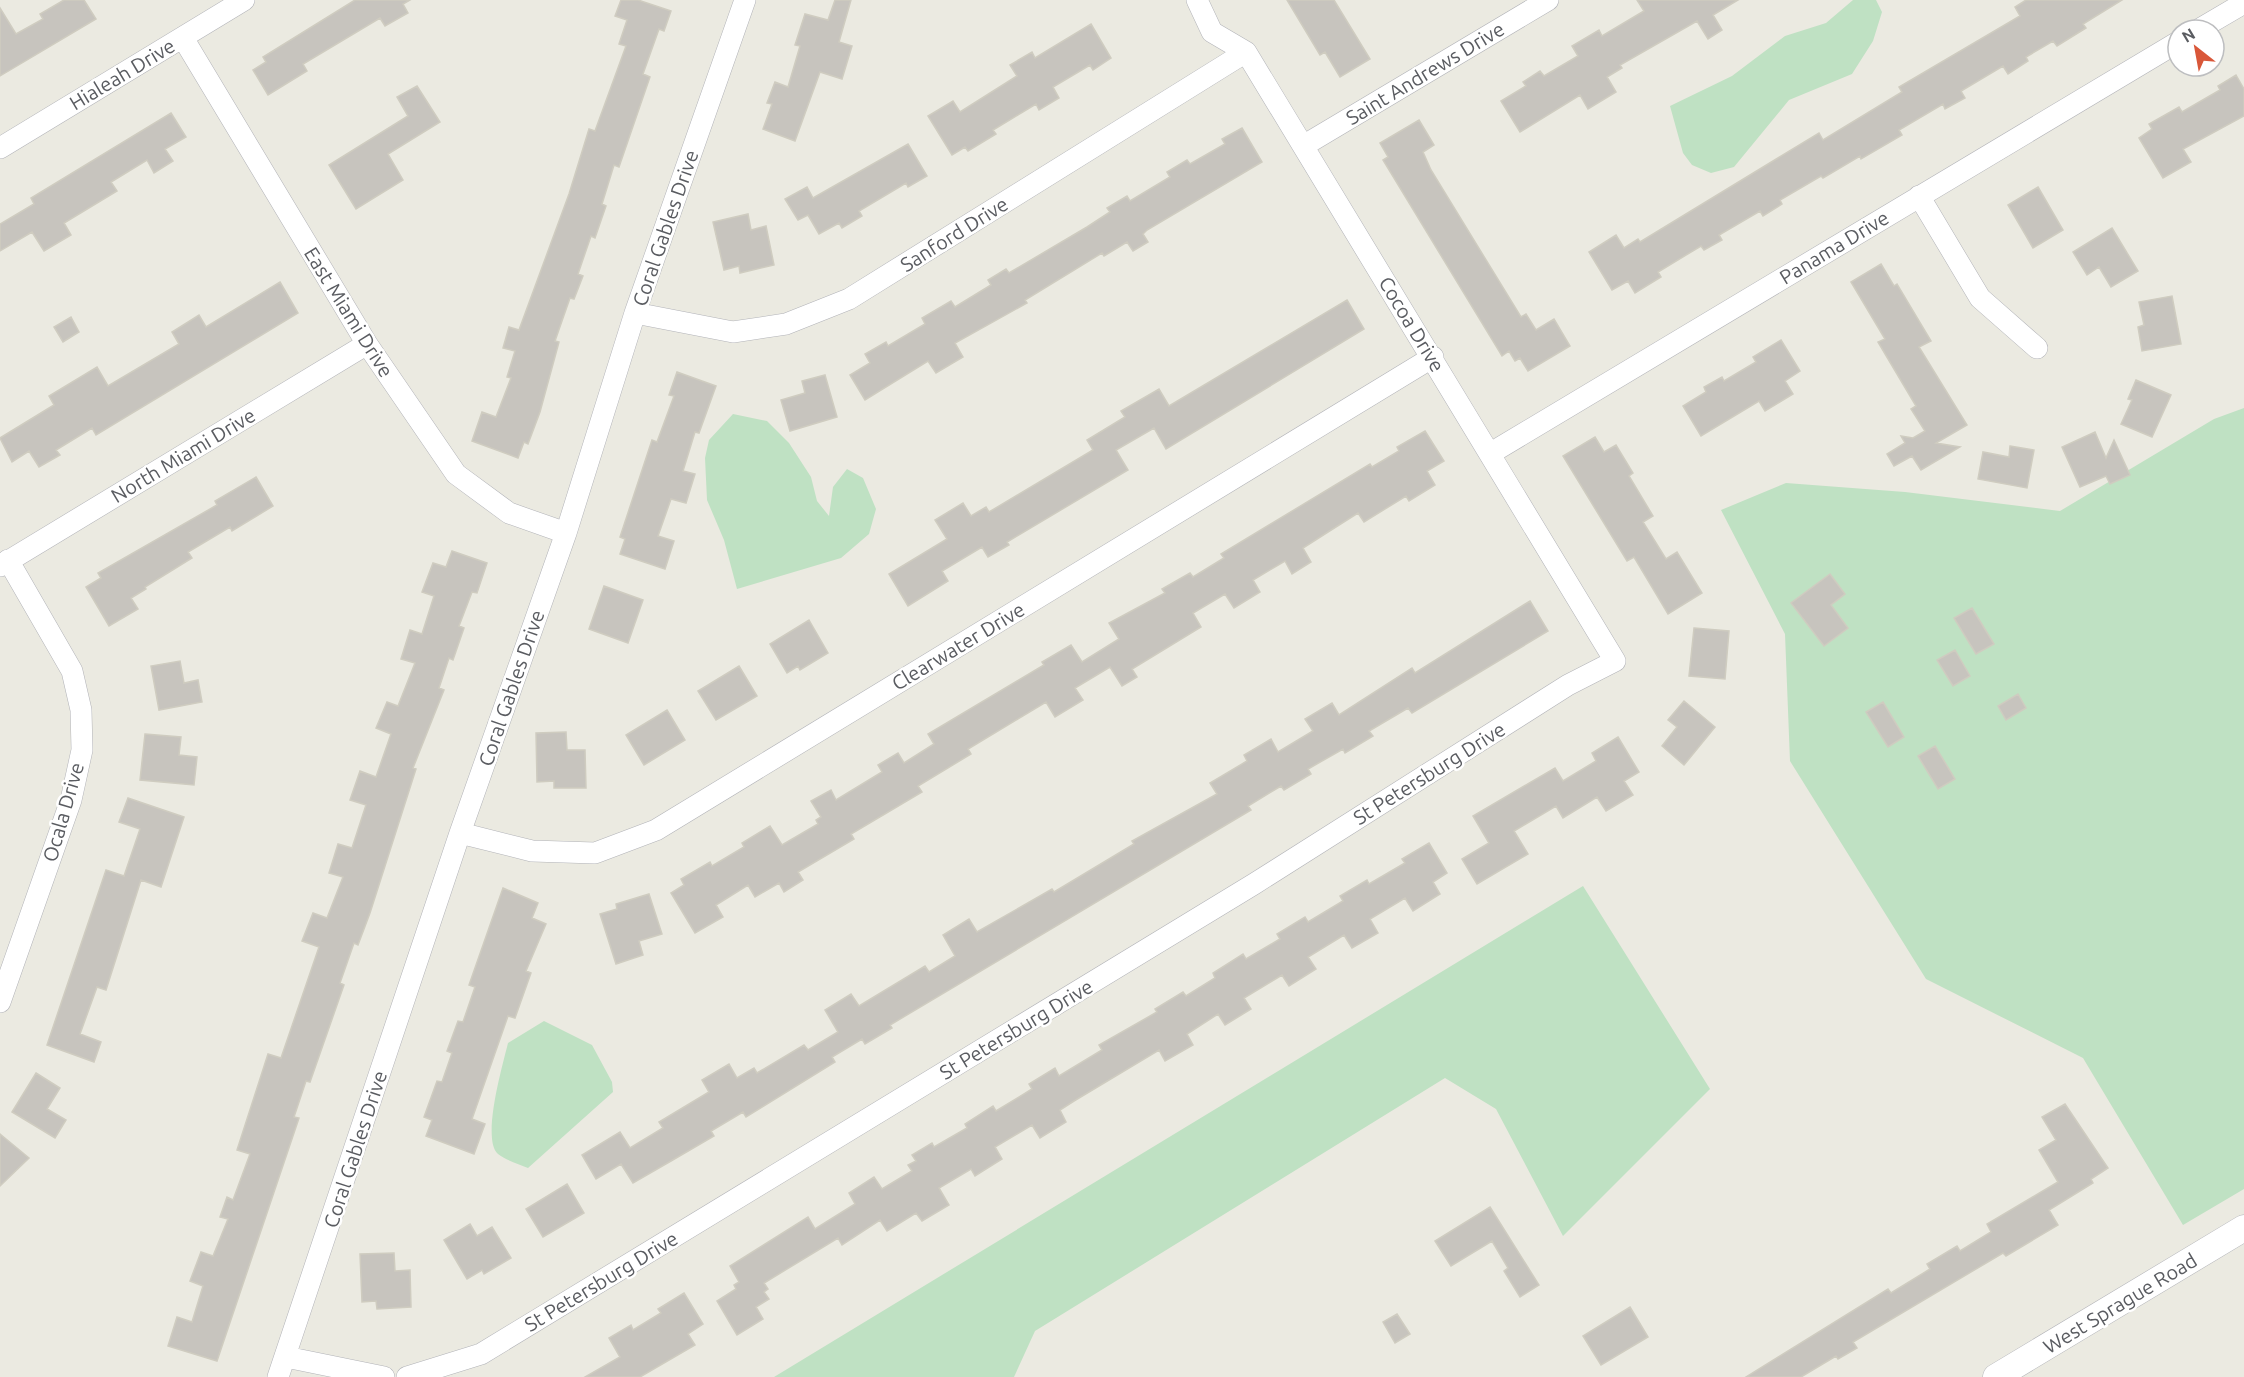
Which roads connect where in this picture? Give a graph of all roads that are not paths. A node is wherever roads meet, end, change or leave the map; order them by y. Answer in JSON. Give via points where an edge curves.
{"nodes":[{"id":1,"x":244,"y":0,"type":"edge"},
{"id":2,"x":745,"y":0,"type":"edge"},
{"id":3,"x":1197,"y":0,"type":"edge"},
{"id":4,"x":1548,"y":0,"type":"edge"},
{"id":5,"x":2244,"y":3,"type":"edge"},
{"id":6,"x":2218,"y":18,"type":"edge"},
{"id":7,"x":183,"y":38,"type":"junction"},
{"id":8,"x":2166,"y":49,"type":"edge"},
{"id":9,"x":1246,"y":52,"type":"junction"},
{"id":10,"x":1303,"y":146,"type":"junction"},
{"id":11,"x":0,"y":147,"type":"edge"},
{"id":12,"x":1919,"y":196,"type":"junction"},
{"id":13,"x":635,"y":313,"type":"junction"},
{"id":14,"x":367,"y":344,"type":"junction"},
{"id":15,"x":2037,"y":348,"type":"dead end"},
{"id":16,"x":1433,"y":357,"type":"junction"},
{"id":17,"x":1491,"y":453,"type":"junction"},
{"id":18,"x":566,"y":533,"type":"junction"},
{"id":19,"x":4,"y":563,"type":"edge"},
{"id":20,"x":1615,"y":661,"type":"joint"},
{"id":21,"x":460,"y":833,"type":"junction"},
{"id":22,"x":0,"y":1002,"type":"edge"},
{"id":23,"x":2244,"y":1228,"type":"edge"},
{"id":24,"x":286,"y":1357,"type":"junction"},
{"id":25,"x":278,"y":1377,"type":"edge"},
{"id":26,"x":384,"y":1377,"type":"edge"},
{"id":27,"x":407,"y":1377,"type":"edge"},
{"id":28,"x":1996,"y":1377,"type":"edge"}],
"edges":[{"from":1,"to":7,"type":"street","name":"Hialeah Drive"},
{"from":2,"to":13,"type":"street","name":"Coral Gables Drive"},
{"from":3,"to":9,"type":"street","name":"Cocoa Drive","via":[[1212,32]]},
{"from":4,"to":10,"type":"street","name":"Saint Andrews Drive"},
{"from":5,"to":6,"type":"street"},
{"from":7,"to":11,"type":"street","name":"Hialeah Drive"},
{"from":7,"to":14,"type":"street","name":"East Miami Drive"},
{"from":8,"to":12,"type":"street","name":"Panama Drive"},
{"from":9,"to":10,"type":"street","name":"Cocoa Drive"},
{"from":9,"to":13,"type":"street","name":"Sanford Drive","via":[[849,299],[786,324],[733,332]]},
{"from":10,"to":16,"type":"street","name":"Cocoa Drive"},
{"from":12,"to":15,"type":"street","via":[[1980,298]]},
{"from":12,"to":17,"type":"street","name":"Panama Drive"},
{"from":13,"to":18,"type":"street","name":"Coral Gables Drive"},
{"from":14,"to":18,"type":"street","name":"East Miami Drive","via":[[456,474],[509,513]]},
{"from":14,"to":19,"type":"street","name":"North Miami Drive"},
{"from":16,"to":17,"type":"street","name":"Cocoa Drive"},
{"from":16,"to":21,"type":"street","name":"Clearwater Drive","via":[[656,830],[595,853],[532,851]]},
{"from":17,"to":20,"type":"street","name":"Cocoa Drive"},
{"from":18,"to":21,"type":"street","name":"Coral Gables Drive"},
{"from":19,"to":22,"type":"street","name":"Ocala Drive","via":[[72,671],[81,710],[82,750],[71,800]]},
{"from":20,"to":27,"type":"street","name":"St Petersburg Drive","via":[[1568,686],[1254,884],[481,1354]]},
{"from":21,"to":24,"type":"street","name":"Coral Gables Drive"},
{"from":23,"to":28,"type":"street","name":"West Sprague Road"},
{"from":24,"to":25,"type":"street","name":"Coral Gables Drive"},
{"from":24,"to":26,"type":"street"}]}
